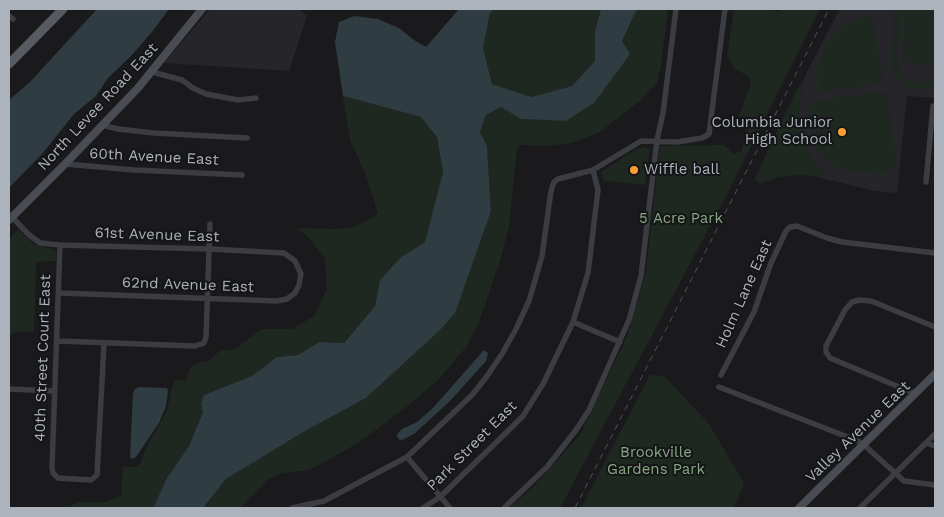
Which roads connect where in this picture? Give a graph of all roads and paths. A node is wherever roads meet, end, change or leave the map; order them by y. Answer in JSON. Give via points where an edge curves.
{"nodes":[{"id":1,"x":63,"y":9,"type":"edge"},
{"id":2,"x":202,"y":9,"type":"edge"},
{"id":3,"x":676,"y":9,"type":"edge"},
{"id":4,"x":725,"y":9,"type":"edge"},
{"id":5,"x":9,"y":64,"type":"edge"},
{"id":6,"x":152,"y":72,"type":"junction"},
{"id":7,"x":256,"y":98,"type":"dead end"},
{"id":8,"x":934,"y":106,"type":"edge"},
{"id":9,"x":102,"y":126,"type":"junction"},
{"id":10,"x":247,"y":138,"type":"dead end"},
{"id":11,"x":656,"y":140,"type":"junction"},
{"id":12,"x":65,"y":164,"type":"junction"},
{"id":13,"x":931,"y":167,"type":"edge"},
{"id":14,"x":593,"y":170,"type":"junction"},
{"id":15,"x":242,"y":174,"type":"dead end"},
{"id":16,"x":926,"y":182,"type":"dead end"},
{"id":17,"x":10,"y":218,"type":"edge"},
{"id":18,"x":210,"y":224,"type":"dead end"},
{"id":19,"x":60,"y":245,"type":"junction"},
{"id":20,"x":208,"y":249,"type":"junction"},
{"id":21,"x":935,"y":253,"type":"edge"},
{"id":22,"x":301,"y":274,"type":"joint"},
{"id":23,"x":59,"y":293,"type":"junction"},
{"id":24,"x":206,"y":299,"type":"junction"},
{"id":25,"x":573,"y":322,"type":"junction"},
{"id":26,"x":935,"y":327,"type":"edge"},
{"id":27,"x":57,"y":340,"type":"junction"},
{"id":28,"x":620,"y":342,"type":"junction"},
{"id":29,"x":104,"y":343,"type":"junction"},
{"id":30,"x":935,"y":374,"type":"edge"},
{"id":31,"x":721,"y":375,"type":"dead end"},
{"id":32,"x":719,"y":387,"type":"dead end"},
{"id":33,"x":9,"y":389,"type":"edge"},
{"id":34,"x":54,"y":390,"type":"junction"},
{"id":35,"x":916,"y":394,"type":"junction"},
{"id":36,"x":935,"y":434,"type":"edge"},
{"id":37,"x":926,"y":443,"type":"junction"},
{"id":38,"x":864,"y":445,"type":"junction"},
{"id":39,"x":935,"y":446,"type":"edge"},
{"id":40,"x":407,"y":457,"type":"junction"},
{"id":41,"x":895,"y":474,"type":"junction"},
{"id":42,"x":935,"y":485,"type":"edge"},
{"id":43,"x":440,"y":497,"type":"junction"},
{"id":44,"x":292,"y":508,"type":"edge"},
{"id":45,"x":423,"y":508,"type":"edge"},
{"id":46,"x":450,"y":508,"type":"edge"},
{"id":47,"x":504,"y":508,"type":"edge"},
{"id":48,"x":799,"y":508,"type":"edge"},
{"id":49,"x":860,"y":508,"type":"edge"}],
"edges":[{"from":1,"to":5,"type":"main road"},
{"from":2,"to":6,"type":"street","name":"North Levee Road East"},
{"from":3,"to":11,"type":"street","via":[[663,113]]},
{"from":4,"to":11,"type":"street","via":[[709,134],[677,142]]},
{"from":6,"to":7,"type":"street","via":[[182,80],[206,94],[238,100]]},
{"from":6,"to":9,"type":"street","name":"North Levee Road East"},
{"from":8,"to":13,"type":"street"},
{"from":9,"to":10,"type":"street"},
{"from":9,"to":12,"type":"street","name":"North Levee Road East"},
{"from":11,"to":14,"type":"street","via":[[640,141]]},
{"from":11,"to":28,"type":"street","via":[[641,276]]},
{"from":12,"to":15,"type":"street","name":"60th Avenue East"},
{"from":12,"to":17,"type":"street","name":"North Levee Road East"},
{"from":13,"to":16,"type":"street"},
{"from":14,"to":25,"type":"street","name":"Park Street East","via":[[598,190],[588,273]]},
{"from":14,"to":40,"type":"street","via":[[554,182],[537,278],[516,329],[472,394]]},
{"from":17,"to":19,"type":"street","name":"61st Avenue East","via":[[40,243]]},
{"from":18,"to":20,"type":"street"},
{"from":19,"to":20,"type":"street","name":"61st Avenue East"},
{"from":19,"to":23,"type":"street","name":"40th Street Court East"},
{"from":20,"to":22,"type":"street","name":"61st Avenue East","via":[[284,253],[295,261]]},
{"from":20,"to":24,"type":"street"},
{"from":21,"to":31,"type":"street","name":"Holm Lane East","via":[[842,242],[792,226],[778,247],[754,312]]},
{"from":22,"to":24,"type":"street","name":"62nd Avenue East","via":[[295,293],[283,300]]},
{"from":23,"to":24,"type":"street","name":"62nd Avenue East"},
{"from":23,"to":27,"type":"street","name":"40th Street Court East"},
{"from":24,"to":29,"type":"street","via":[[206,337],[201,345]]},
{"from":25,"to":28,"type":"street"},
{"from":25,"to":43,"type":"street","name":"Park Street East","via":[[543,384],[523,416]]},
{"from":26,"to":35,"type":"street","via":[[871,301],[859,300],[845,310],[826,346],[826,353],[833,359]]},
{"from":27,"to":29,"type":"street"},
{"from":27,"to":34,"type":"street","name":"40th Street Court East"},
{"from":28,"to":47,"type":"street","via":[[589,410],[576,430],[547,467]]},
{"from":29,"to":34,"type":"street","name":"40th Street Court East","via":[[97,475],[91,480],[61,479],[53,473]]},
{"from":30,"to":35,"type":"street","name":"Valley Avenue East"},
{"from":32,"to":38,"type":"street"},
{"from":33,"to":34,"type":"street"},
{"from":35,"to":38,"type":"street","name":"Valley Avenue East"},
{"from":36,"to":37,"type":"street"},
{"from":37,"to":39,"type":"street"},
{"from":37,"to":41,"type":"street"},
{"from":38,"to":41,"type":"street"},
{"from":38,"to":48,"type":"street","name":"Valley Avenue East"},
{"from":40,"to":43,"type":"street"},
{"from":40,"to":44,"type":"street","via":[[324,501]]},
{"from":41,"to":42,"type":"street","via":[[906,481]]},
{"from":41,"to":49,"type":"street"},
{"from":43,"to":45,"type":"street","name":"Park Street East"},
{"from":43,"to":46,"type":"street"}]}
